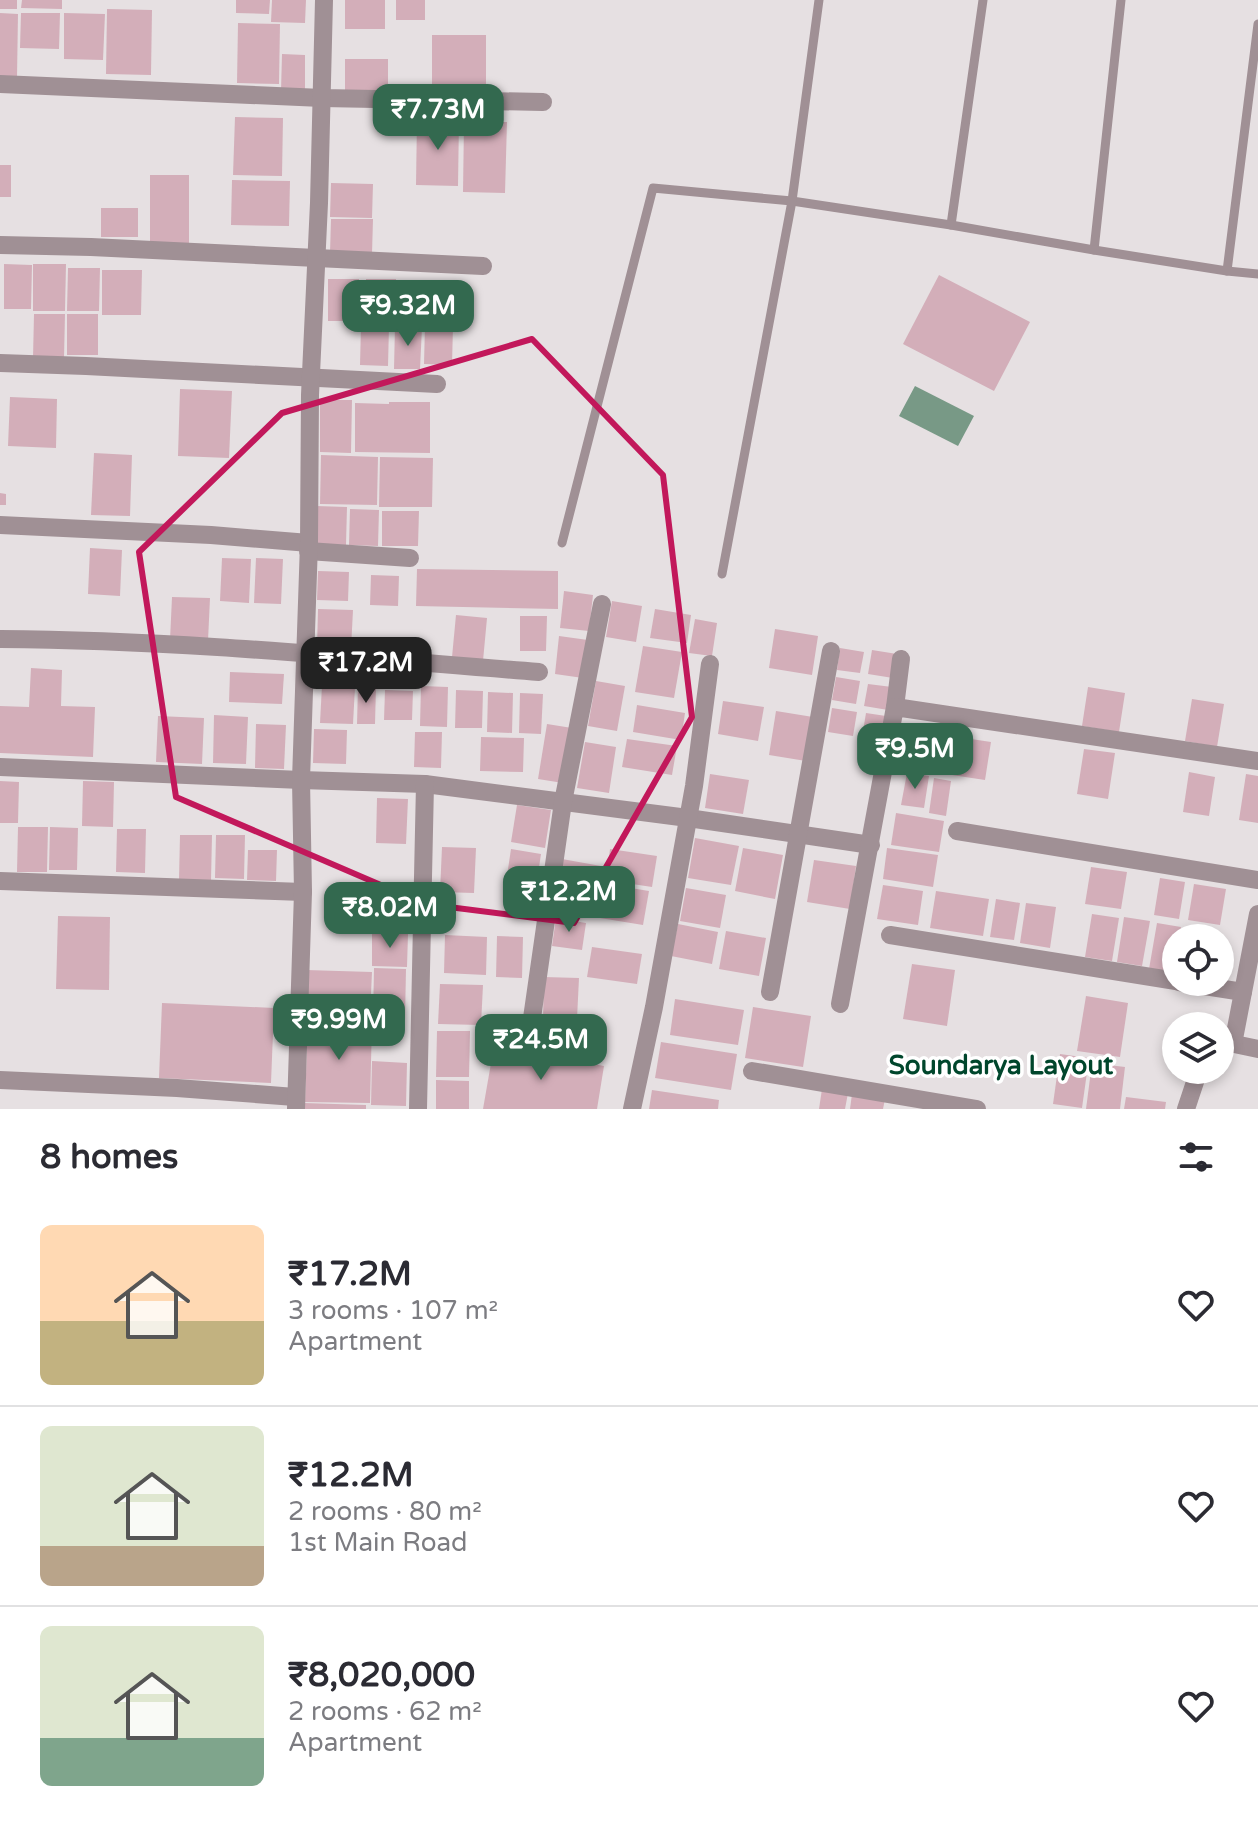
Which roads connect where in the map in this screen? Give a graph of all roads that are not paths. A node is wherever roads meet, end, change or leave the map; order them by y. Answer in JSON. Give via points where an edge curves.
{"nodes":[{"id":1,"x":324,"y":0,"type":"edge"},
{"id":2,"x":819,"y":0,"type":"edge"},
{"id":3,"x":983,"y":0,"type":"edge"},
{"id":4,"x":1121,"y":0,"type":"edge"},
{"id":5,"x":1258,"y":24,"type":"edge"},
{"id":6,"x":0,"y":84,"type":"edge"},
{"id":7,"x":322,"y":98,"type":"junction"},
{"id":8,"x":543,"y":102,"type":"dead end"},
{"id":9,"x":792,"y":201,"type":"junction"},
{"id":10,"x":951,"y":225,"type":"junction"},
{"id":11,"x":0,"y":245,"type":"edge"},
{"id":12,"x":1094,"y":250,"type":"junction"},
{"id":13,"x":316,"y":259,"type":"junction"},
{"id":14,"x":483,"y":266,"type":"dead end"},
{"id":15,"x":1227,"y":271,"type":"junction"},
{"id":16,"x":1258,"y":274,"type":"edge"},
{"id":17,"x":0,"y":363,"type":"edge"},
{"id":18,"x":311,"y":378,"type":"junction"},
{"id":19,"x":437,"y":384,"type":"dead end"},
{"id":20,"x":0,"y":525,"type":"edge"},
{"id":21,"x":562,"y":543,"type":"dead end"},
{"id":22,"x":308,"y":547,"type":"junction"},
{"id":23,"x":410,"y":558,"type":"dead end"},
{"id":24,"x":722,"y":574,"type":"dead end"},
{"id":25,"x":602,"y":604,"type":"dead end"},
{"id":26,"x":0,"y":639,"type":"edge"},
{"id":27,"x":831,"y":651,"type":"dead end"},
{"id":28,"x":304,"y":654,"type":"junction"},
{"id":29,"x":901,"y":659,"type":"dead end"},
{"id":30,"x":710,"y":664,"type":"dead end"},
{"id":31,"x":539,"y":672,"type":"dead end"},
{"id":32,"x":895,"y":707,"type":"junction"},
{"id":33,"x":1258,"y":761,"type":"edge"},
{"id":34,"x":0,"y":767,"type":"edge"},
{"id":35,"x":301,"y":780,"type":"junction"},
{"id":36,"x":425,"y":784,"type":"junction"},
{"id":37,"x":563,"y":802,"type":"junction"},
{"id":38,"x":688,"y":818,"type":"junction"},
{"id":39,"x":957,"y":831,"type":"dead end"},
{"id":40,"x":799,"y":835,"type":"junction"},
{"id":41,"x":871,"y":845,"type":"junction"},
{"id":42,"x":1258,"y":880,"type":"edge"},
{"id":43,"x":0,"y":881,"type":"edge"},
{"id":44,"x":303,"y":892,"type":"junction"},
{"id":45,"x":1258,"y":914,"type":"edge"},
{"id":46,"x":890,"y":935,"type":"dead end"},
{"id":47,"x":1162,"y":979,"type":"edge"},
{"id":48,"x":1234,"y":991,"type":"edge"},
{"id":49,"x":770,"y":992,"type":"dead end"},
{"id":50,"x":1243,"y":992,"type":"junction"},
{"id":51,"x":840,"y":1004,"type":"dead end"},
{"id":52,"x":532,"y":1018,"type":"dead end"},
{"id":53,"x":1234,"y":1021,"type":"edge"},
{"id":54,"x":1234,"y":1044,"type":"edge"},
{"id":55,"x":1258,"y":1049,"type":"edge"},
{"id":56,"x":752,"y":1071,"type":"dead end"},
{"id":57,"x":0,"y":1080,"type":"edge"},
{"id":58,"x":1194,"y":1084,"type":"edge"},
{"id":59,"x":296,"y":1103,"type":"edge"},
{"id":60,"x":901,"y":1103,"type":"edge"},
{"id":61,"x":418,"y":1109,"type":"edge"},
{"id":62,"x":632,"y":1109,"type":"edge"},
{"id":63,"x":977,"y":1109,"type":"edge"},
{"id":64,"x":1186,"y":1109,"type":"edge"}],
"edges":[{"from":1,"to":7,"type":"street"},
{"from":2,"to":9,"type":"lane"},
{"from":3,"to":10,"type":"lane"},
{"from":4,"to":12,"type":"lane"},
{"from":5,"to":15,"type":"lane"},
{"from":6,"to":7,"type":"street"},
{"from":7,"to":8,"type":"street"},
{"from":7,"to":13,"type":"street"},
{"from":9,"to":10,"type":"lane"},
{"from":9,"to":21,"type":"lane","via":[[653,188]]},
{"from":9,"to":24,"type":"lane"},
{"from":10,"to":12,"type":"lane"},
{"from":11,"to":13,"type":"street"},
{"from":12,"to":15,"type":"lane"},
{"from":13,"to":14,"type":"street"},
{"from":13,"to":18,"type":"street"},
{"from":15,"to":16,"type":"lane"},
{"from":17,"to":18,"type":"street"},
{"from":18,"to":19,"type":"street"},
{"from":18,"to":22,"type":"street"},
{"from":20,"to":22,"type":"street","via":[[211,535]]},
{"from":22,"to":23,"type":"street"},
{"from":22,"to":28,"type":"street"},
{"from":25,"to":37,"type":"street"},
{"from":26,"to":28,"type":"street"},
{"from":27,"to":40,"type":"street"},
{"from":28,"to":31,"type":"street"},
{"from":28,"to":35,"type":"street"},
{"from":29,"to":32,"type":"street"},
{"from":30,"to":38,"type":"street"},
{"from":32,"to":33,"type":"street"},
{"from":32,"to":41,"type":"street"},
{"from":34,"to":35,"type":"street"},
{"from":35,"to":36,"type":"street"},
{"from":35,"to":44,"type":"street"},
{"from":36,"to":37,"type":"street"},
{"from":36,"to":61,"type":"street"},
{"from":37,"to":38,"type":"street"},
{"from":37,"to":52,"type":"street"},
{"from":38,"to":40,"type":"street"},
{"from":38,"to":62,"type":"street"},
{"from":39,"to":42,"type":"street"},
{"from":40,"to":41,"type":"street"},
{"from":40,"to":49,"type":"street"},
{"from":41,"to":51,"type":"street"},
{"from":43,"to":44,"type":"street"},
{"from":44,"to":59,"type":"street"},
{"from":45,"to":50,"type":"street"},
{"from":46,"to":47,"type":"street"},
{"from":48,"to":50,"type":"street"},
{"from":50,"to":53,"type":"street"},
{"from":54,"to":55,"type":"street"},
{"from":56,"to":60,"type":"street"},
{"from":57,"to":59,"type":"street","via":[[177,1088]]},
{"from":58,"to":64,"type":"street"},
{"from":60,"to":63,"type":"street"}]}
